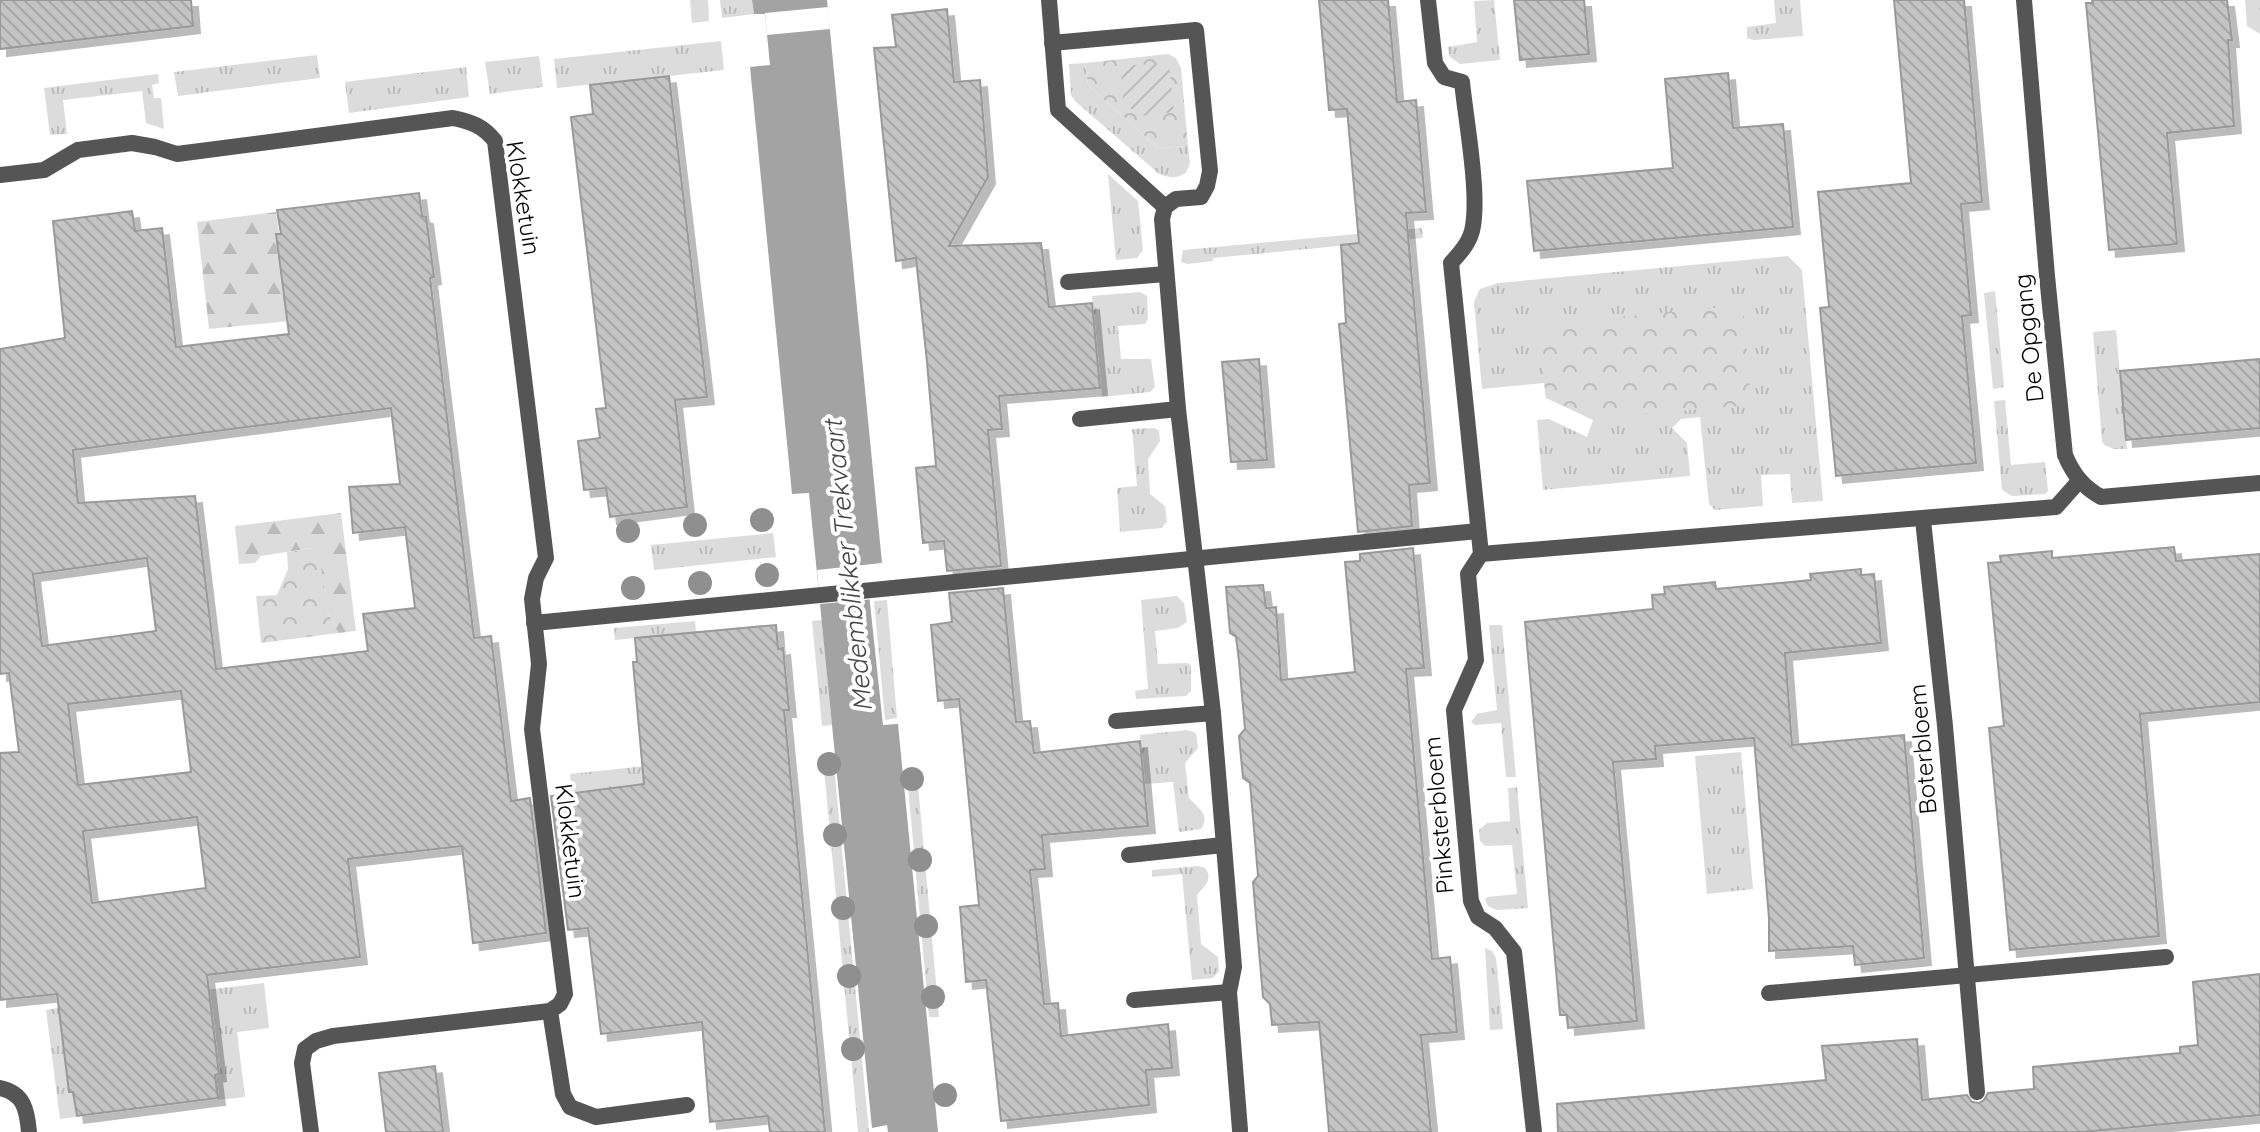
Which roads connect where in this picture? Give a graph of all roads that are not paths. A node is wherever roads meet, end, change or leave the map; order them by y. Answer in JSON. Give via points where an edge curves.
{"nodes":[{"id":1,"x":1049,"y":0,"type":"edge"},
{"id":2,"x":1428,"y":0,"type":"edge"},
{"id":3,"x":2024,"y":0,"type":"edge"},
{"id":4,"x":1052,"y":43,"type":"junction"},
{"id":5,"x":0,"y":175,"type":"edge"},
{"id":6,"x":1165,"y":207,"type":"junction"},
{"id":7,"x":1166,"y":274,"type":"junction"},
{"id":8,"x":1068,"y":282,"type":"dead end"},
{"id":9,"x":1178,"y":409,"type":"junction"},
{"id":10,"x":1080,"y":419,"type":"dead end"},
{"id":11,"x":2079,"y":481,"type":"junction"},
{"id":12,"x":2260,"y":483,"type":"edge"},
{"id":13,"x":1923,"y":520,"type":"junction"},
{"id":14,"x":1478,"y":531,"type":"junction"},
{"id":15,"x":1481,"y":554,"type":"junction"},
{"id":16,"x":1194,"y":559,"type":"junction"},
{"id":17,"x":534,"y":623,"type":"junction"},
{"id":18,"x":1213,"y":713,"type":"junction"},
{"id":19,"x":1116,"y":721,"type":"dead end"},
{"id":20,"x":1223,"y":845,"type":"junction"},
{"id":21,"x":1129,"y":855,"type":"dead end"},
{"id":22,"x":2166,"y":957,"type":"dead end"},
{"id":23,"x":1967,"y":973,"type":"junction"},
{"id":24,"x":1229,"y":992,"type":"junction"},
{"id":25,"x":1769,"y":993,"type":"dead end"},
{"id":26,"x":1134,"y":1000,"type":"dead end"},
{"id":27,"x":550,"y":1011,"type":"junction"},
{"id":28,"x":0,"y":1088,"type":"edge"},
{"id":29,"x":1977,"y":1092,"type":"dead end"},
{"id":30,"x":687,"y":1105,"type":"dead end"},
{"id":31,"x":1240,"y":1130,"type":"dead end"},
{"id":32,"x":29,"y":1132,"type":"edge"},
{"id":33,"x":311,"y":1132,"type":"edge"},
{"id":34,"x":1534,"y":1132,"type":"edge"}],
"edges":[{"from":1,"to":4,"type":"street"},
{"from":2,"to":14,"type":"street","name":"Pinksterbloem","via":[[1435,63],[1444,77],[1462,82],[1474,192],[1467,245],[1451,263]]},
{"from":3,"to":11,"type":"street","name":"De Opgang","via":[[2065,455]]},
{"from":4,"to":6,"type":"street","via":[[1058,110]]},
{"from":4,"to":6,"type":"street","via":[[1196,30],[1210,171],[1201,197],[1176,199]]},
{"from":5,"to":17,"type":"street","name":"Klokketuin","via":[[44,170],[78,150],[132,143],[177,154],[453,118],[486,130],[495,141],[546,558],[532,599]]},
{"from":6,"to":7,"type":"street"},
{"from":7,"to":8,"type":"street"},
{"from":7,"to":9,"type":"street"},
{"from":9,"to":10,"type":"street"},
{"from":9,"to":16,"type":"street"},
{"from":11,"to":12,"type":"street","via":[[2101,497]]},
{"from":11,"to":13,"type":"street","via":[[2056,507]]},
{"from":13,"to":15,"type":"street"},
{"from":13,"to":23,"type":"street","name":"Boterbloem"},
{"from":14,"to":15,"type":"street","name":"Pinksterbloem"},
{"from":14,"to":16,"type":"street"},
{"from":15,"to":34,"type":"street","name":"Pinksterbloem","via":[[1468,574],[1476,660],[1454,710],[1468,870],[1478,917],[1514,952]]},
{"from":16,"to":17,"type":"street"},
{"from":16,"to":18,"type":"street"},
{"from":17,"to":27,"type":"street","name":"Klokketuin","via":[[539,664],[532,729],[565,994]]},
{"from":18,"to":19,"type":"street"},
{"from":18,"to":20,"type":"street"},
{"from":20,"to":21,"type":"street"},
{"from":20,"to":24,"type":"street","via":[[1234,967]]},
{"from":22,"to":23,"type":"street"},
{"from":23,"to":25,"type":"street"},
{"from":23,"to":29,"type":"street","name":"Boterbloem"},
{"from":24,"to":26,"type":"street"},
{"from":24,"to":31,"type":"street"},
{"from":27,"to":30,"type":"street","via":[[563,1094],[570,1107],[596,1117]]},
{"from":27,"to":33,"type":"street","via":[[316,1041],[305,1049],[302,1063]]},
{"from":28,"to":32,"type":"street","via":[[19,1096],[27,1109]]}]}
